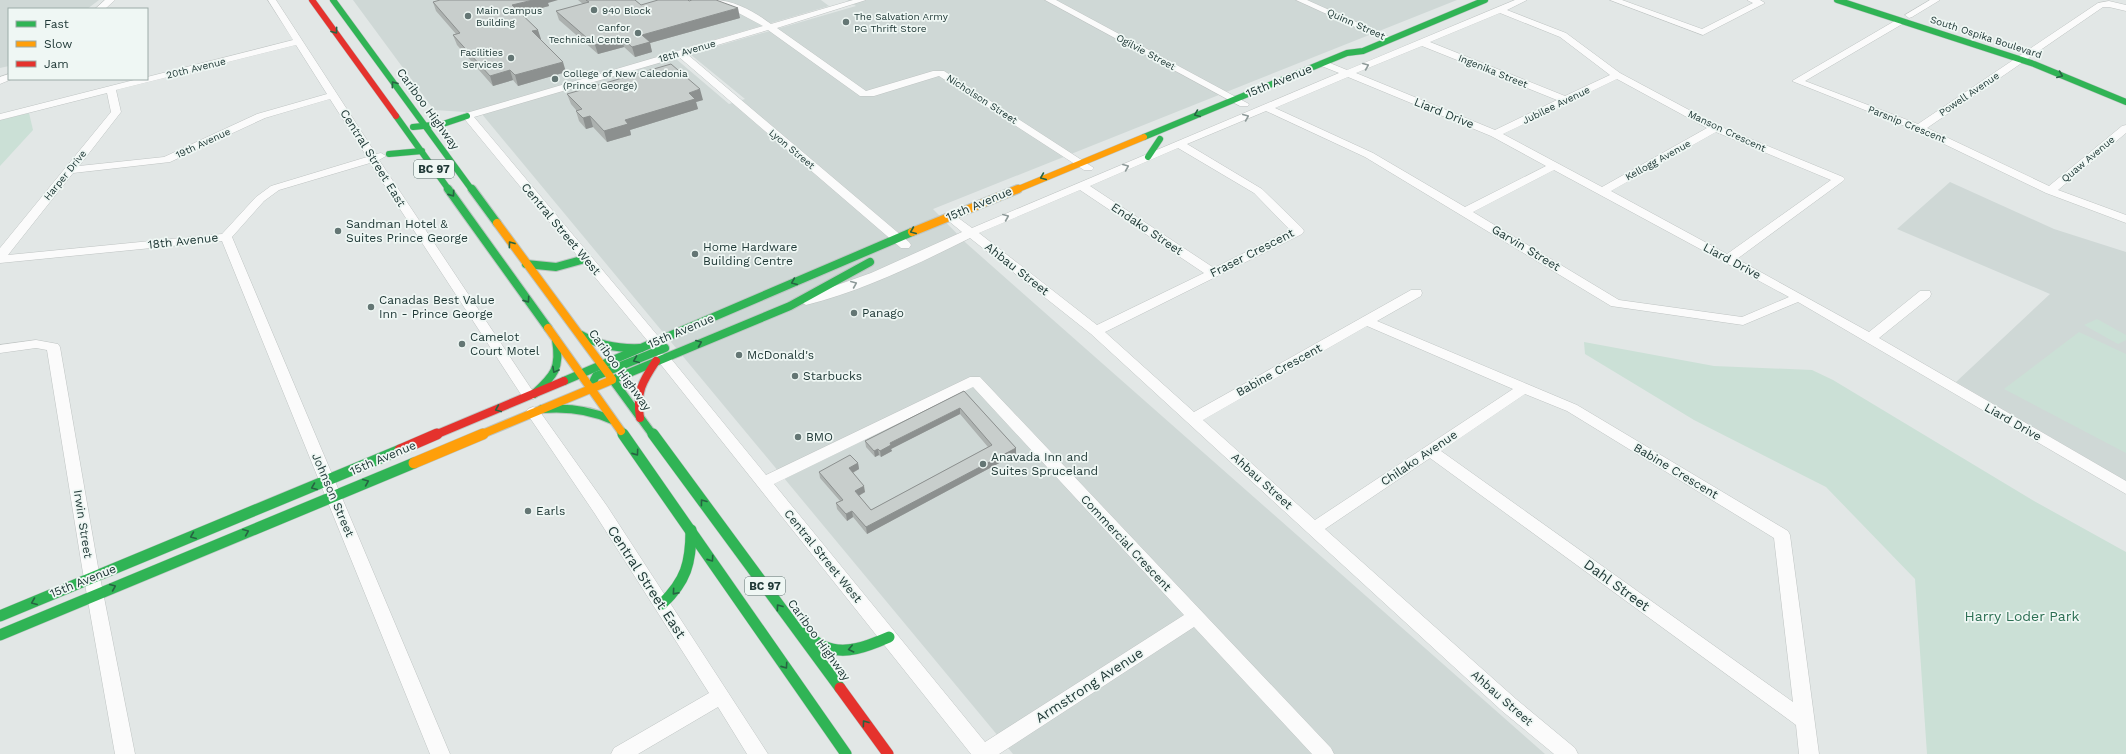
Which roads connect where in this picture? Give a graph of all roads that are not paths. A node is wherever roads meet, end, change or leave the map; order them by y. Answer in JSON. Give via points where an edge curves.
{"nodes":[{"id":1,"x":111,"y":0,"type":"edge"},
{"id":2,"x":272,"y":0,"type":"edge"},
{"id":3,"x":312,"y":0,"type":"edge"},
{"id":4,"x":333,"y":0,"type":"edge"},
{"id":5,"x":718,"y":0,"type":"edge"},
{"id":6,"x":832,"y":0,"type":"edge"},
{"id":7,"x":862,"y":0,"type":"edge"},
{"id":8,"x":1049,"y":0,"type":"edge"},
{"id":9,"x":1300,"y":0,"type":"edge"},
{"id":10,"x":1485,"y":0,"type":"edge"},
{"id":11,"x":1523,"y":0,"type":"edge"},
{"id":12,"x":1614,"y":0,"type":"edge"},
{"id":13,"x":1751,"y":0,"type":"edge"},
{"id":14,"x":1837,"y":0,"type":"edge"},
{"id":15,"x":1860,"y":0,"type":"edge"},
{"id":16,"x":1936,"y":0,"type":"edge"},
{"id":17,"x":841,"y":6,"type":"junction"},
{"id":18,"x":100,"y":8,"type":"edge"},
{"id":19,"x":2126,"y":8,"type":"edge"},
{"id":20,"x":1500,"y":10,"type":"junction"},
{"id":21,"x":1905,"y":18,"type":"junction"},
{"id":22,"x":769,"y":27,"type":"junction"},
{"id":23,"x":1389,"y":39,"type":"junction"},
{"id":24,"x":299,"y":41,"type":"junction"},
{"id":25,"x":1421,"y":42,"type":"junction"},
{"id":26,"x":1363,"y":51,"type":"junction"},
{"id":27,"x":680,"y":53,"type":"junction"},
{"id":28,"x":2024,"y":57,"type":"junction"},
{"id":29,"x":1322,"y":63,"type":"junction"},
{"id":30,"x":1334,"y":68,"type":"junction"},
{"id":31,"x":1348,"y":74,"type":"junction"},
{"id":32,"x":1617,"y":75,"type":"junction"},
{"id":33,"x":146,"y":80,"type":"edge"},
{"id":34,"x":148,"y":80,"type":"edge"},
{"id":35,"x":111,"y":89,"type":"junction"},
{"id":36,"x":2126,"y":93,"type":"edge"},
{"id":37,"x":333,"y":95,"type":"junction"},
{"id":38,"x":1234,"y":99,"type":"junction"},
{"id":39,"x":1565,"y":100,"type":"junction"},
{"id":40,"x":2126,"y":102,"type":"edge"},
{"id":41,"x":1244,"y":104,"type":"junction"},
{"id":42,"x":411,"y":107,"type":"junction"},
{"id":43,"x":1267,"y":108,"type":"junction"},
{"id":44,"x":467,"y":116,"type":"junction"},
{"id":45,"x":0,"y":117,"type":"edge"},
{"id":46,"x":403,"y":124,"type":"junction"},
{"id":47,"x":425,"y":126,"type":"junction"},
{"id":48,"x":1715,"y":128,"type":"junction"},
{"id":49,"x":1919,"y":128,"type":"junction"},
{"id":50,"x":2126,"y":128,"type":"edge"},
{"id":51,"x":1495,"y":134,"type":"junction"},
{"id":52,"x":412,"y":138,"type":"junction"},
{"id":53,"x":1160,"y":139,"type":"junction"},
{"id":54,"x":1179,"y":144,"type":"junction"},
{"id":55,"x":422,"y":152,"type":"junction"},
{"id":56,"x":389,"y":154,"type":"junction"},
{"id":57,"x":446,"y":154,"type":"junction"},
{"id":58,"x":1148,"y":157,"type":"junction"},
{"id":59,"x":374,"y":158,"type":"junction"},
{"id":60,"x":1084,"y":165,"type":"junction"},
{"id":61,"x":1554,"y":166,"type":"junction"},
{"id":62,"x":68,"y":170,"type":"junction"},
{"id":63,"x":1081,"y":185,"type":"junction"},
{"id":64,"x":2050,"y":191,"type":"junction"},
{"id":65,"x":1601,"y":192,"type":"junction"},
{"id":66,"x":1465,"y":212,"type":"junction"},
{"id":67,"x":953,"y":219,"type":"junction"},
{"id":68,"x":2126,"y":219,"type":"edge"},
{"id":69,"x":971,"y":233,"type":"junction"},
{"id":70,"x":226,"y":237,"type":"junction"},
{"id":71,"x":900,"y":244,"type":"junction"},
{"id":72,"x":0,"y":256,"type":"edge"},
{"id":73,"x":0,"y":259,"type":"edge"},
{"id":74,"x":876,"y":259,"type":"dead end"},
{"id":75,"x":1728,"y":259,"type":"junction"},
{"id":76,"x":585,"y":260,"type":"junction"},
{"id":77,"x":526,"y":264,"type":"junction"},
{"id":78,"x":563,"y":268,"type":"junction"},
{"id":79,"x":1213,"y":273,"type":"junction"},
{"id":80,"x":1416,"y":293,"type":"dead end"},
{"id":81,"x":548,"y":294,"type":"junction"},
{"id":82,"x":1925,"y":294,"type":"dead end"},
{"id":83,"x":1799,"y":297,"type":"junction"},
{"id":84,"x":790,"y":306,"type":"junction"},
{"id":85,"x":1366,"y":322,"type":"junction"},
{"id":86,"x":576,"y":331,"type":"junction"},
{"id":87,"x":1096,"y":331,"type":"junction"},
{"id":88,"x":1870,"y":338,"type":"junction"},
{"id":89,"x":556,"y":340,"type":"junction"},
{"id":90,"x":641,"y":348,"type":"junction"},
{"id":91,"x":0,"y":349,"type":"edge"},
{"id":92,"x":660,"y":352,"type":"junction"},
{"id":93,"x":606,"y":372,"type":"junction"},
{"id":94,"x":580,"y":374,"type":"junction"},
{"id":95,"x":590,"y":388,"type":"junction"},
{"id":96,"x":1524,"y":388,"type":"junction"},
{"id":97,"x":531,"y":395,"type":"junction"},
{"id":98,"x":538,"y":410,"type":"junction"},
{"id":99,"x":1193,"y":419,"type":"junction"},
{"id":100,"x":641,"y":420,"type":"junction"},
{"id":101,"x":614,"y":421,"type":"junction"},
{"id":102,"x":1430,"y":451,"type":"junction"},
{"id":103,"x":764,"y":483,"type":"junction"},
{"id":104,"x":331,"y":488,"type":"junction"},
{"id":105,"x":2126,"y":488,"type":"edge"},
{"id":106,"x":1315,"y":528,"type":"junction"},
{"id":107,"x":691,"y":530,"type":"junction"},
{"id":108,"x":93,"y":586,"type":"junction"},
{"id":109,"x":662,"y":604,"type":"junction"},
{"id":110,"x":0,"y":616,"type":"edge"},
{"id":111,"x":1195,"y":617,"type":"junction"},
{"id":112,"x":788,"y":618,"type":"junction"},
{"id":113,"x":0,"y":635,"type":"edge"},
{"id":114,"x":888,"y":637,"type":"junction"},
{"id":115,"x":720,"y":696,"type":"junction"},
{"id":116,"x":1804,"y":720,"type":"junction"},
{"id":117,"x":125,"y":754,"type":"edge"},
{"id":118,"x":440,"y":754,"type":"edge"},
{"id":119,"x":621,"y":754,"type":"edge"},
{"id":120,"x":758,"y":754,"type":"edge"},
{"id":121,"x":846,"y":754,"type":"edge"},
{"id":122,"x":888,"y":754,"type":"edge"},
{"id":123,"x":983,"y":754,"type":"edge"},
{"id":124,"x":1324,"y":754,"type":"edge"},
{"id":125,"x":1568,"y":754,"type":"edge"},
{"id":126,"x":1809,"y":754,"type":"edge"}],
"edges":[{"from":1,"to":18,"type":"street"},
{"from":2,"to":24,"type":"street","name":"Central Street East"},
{"from":3,"to":46,"type":"main road","number":"BC 97","one_way":true},
{"from":42,"to":4,"type":"main road","name":"Cariboo Highway","number":"BC 97","one_way":true},
{"from":5,"to":22,"type":"street","via":[[757,18]]},
{"from":6,"to":17,"type":"street"},
{"from":7,"to":17,"type":"street","name":"18th Avenue"},
{"from":8,"to":38,"type":"street","name":"Ogilvie Street"},
{"from":9,"to":23,"type":"street","name":"Quinn Street"},
{"from":10,"to":23,"type":"main road","name":"15th Avenue"},
{"from":11,"to":20,"type":"street","name":"15th Avenue"},
{"from":12,"to":13,"type":"street","via":[[1703,32],[1761,3]]},
{"from":14,"to":21,"type":"main road","name":"South Ospika Boulevard"},
{"from":15,"to":21,"type":"main road","name":"South Ospika Boulevard"},
{"from":16,"to":21,"type":"street"},
{"from":17,"to":22,"type":"street","name":"18th Avenue"},
{"from":19,"to":28,"type":"street","name":"Powell Avenue","via":[[2101,5]]},
{"from":20,"to":25,"type":"street","name":"15th Avenue"},
{"from":20,"to":32,"type":"street","name":"Manson Crescent","via":[[1563,35]]},
{"from":21,"to":28,"type":"main road","name":"South Ospika Boulevard"},
{"from":21,"to":49,"type":"street","name":"Parsnip Crescent","via":[[1797,81]]},
{"from":22,"to":27,"type":"street","name":"18th Avenue"},
{"from":22,"to":60,"type":"street","name":"Nicholson Street","via":[[864,94],[941,73]]},
{"from":23,"to":26,"type":"main road","name":"15th Avenue"},
{"from":24,"to":34,"type":"street","name":"20th Avenue"},
{"from":24,"to":37,"type":"street","name":"Central Street East"},
{"from":31,"to":25,"type":"street","name":"15th Avenue","one_way":true},
{"from":25,"to":39,"type":"street","name":"Ingenika Street"},
{"from":26,"to":29,"type":"main road","name":"15th Avenue","via":[[1347,53]]},
{"from":26,"to":30,"type":"main road","name":"15th Avenue","via":[[1358,58]]},
{"from":27,"to":44,"type":"street","name":"18th Avenue"},
{"from":27,"to":71,"type":"street","name":"Lyon Street"},
{"from":28,"to":36,"type":"main road","name":"South Ospika Boulevard"},
{"from":28,"to":40,"type":"main road","name":"South Ospika Boulevard","one_way":true},
{"from":28,"to":49,"type":"street","name":"Powell Avenue"},
{"from":29,"to":30,"type":"street","name":"Liard Drive"},
{"from":29,"to":38,"type":"main road","name":"15th Avenue"},
{"from":30,"to":31,"type":"street","name":"Liard Drive"},
{"from":30,"to":41,"type":"main road","name":"15th Avenue"},
{"from":31,"to":43,"type":"street","name":"15th Avenue"},
{"from":31,"to":51,"type":"street","name":"Liard Drive"},
{"from":32,"to":39,"type":"street","name":"Jubilee Avenue"},
{"from":32,"to":48,"type":"street","name":"Manson Crescent"},
{"from":33,"to":35,"type":"street","name":"20th Avenue"},
{"from":35,"to":45,"type":"street","name":"20th Avenue"},
{"from":35,"to":62,"type":"street","name":"Harper Drive","via":[[116,112]]},
{"from":37,"to":59,"type":"street","name":"Central Street East"},
{"from":37,"to":62,"type":"street","name":"19th Avenue","via":[[261,116],[166,160]]},
{"from":38,"to":41,"type":"street","name":"Ogilvie Street"},
{"from":38,"to":60,"type":"main road","name":"15th Avenue","one_way":true},
{"from":39,"to":51,"type":"street","name":"Jubilee Avenue"},
{"from":41,"to":53,"type":"main road","name":"15th Avenue"},
{"from":42,"to":44,"type":"main road","via":[[429,114]]},
{"from":42,"to":47,"type":"main road","name":"Cariboo Highway","number":"BC 97"},
{"from":54,"to":43,"type":"street","name":"15th Avenue","one_way":true},
{"from":43,"to":66,"type":"street","name":"Garvin Street","via":[[1369,155]]},
{"from":44,"to":47,"type":"main road","via":[[443,124]]},
{"from":44,"to":57,"type":"main road","via":[[448,136]]},
{"from":44,"to":76,"type":"street","name":"Central Street West"},
{"from":46,"to":47,"type":"main road"},
{"from":46,"to":52,"type":"main road","number":"BC 97"},
{"from":47,"to":57,"type":"main road","name":"Cariboo Highway","number":"BC 97"},
{"from":48,"to":65,"type":"street","name":"Kellogg Avenue"},
{"from":48,"to":75,"type":"street","name":"Manson Crescent","via":[[1840,179]]},
{"from":49,"to":64,"type":"street","name":"Parsnip Crescent"},
{"from":50,"to":64,"type":"street","name":"Quaw Avenue"},
{"from":51,"to":61,"type":"street","name":"Liard Drive"},
{"from":52,"to":55,"type":"main road","number":"BC 97"},
{"from":52,"to":56,"type":"main road"},
{"from":53,"to":58,"type":"main road"},
{"from":53,"to":60,"type":"main road","name":"15th Avenue"},
{"from":54,"to":58,"type":"street","name":"15th Avenue"},
{"from":54,"to":79,"type":"street","name":"Fraser Crescent","via":[[1258,191],[1298,231]]},
{"from":55,"to":56,"type":"main road"},
{"from":55,"to":89,"type":"main road","number":"BC 97","one_way":true},
{"from":56,"to":59,"type":"street","name":"18th Avenue"},
{"from":77,"to":57,"type":"main road","name":"Cariboo Highway","number":"BC 97","one_way":true},
{"from":63,"to":58,"type":"street","name":"15th Avenue","one_way":true},
{"from":59,"to":70,"type":"street","name":"18th Avenue","via":[[275,188],[260,199]]},
{"from":59,"to":97,"type":"street","name":"Central Street East","via":[[418,229]]},
{"from":60,"to":67,"type":"main road","name":"15th Avenue"},
{"from":61,"to":65,"type":"street","name":"Liard Drive"},
{"from":61,"to":66,"type":"street"},
{"from":62,"to":72,"type":"street","name":"Harper Drive"},
{"from":69,"to":63,"type":"street","name":"15th Avenue","one_way":true},
{"from":63,"to":79,"type":"street","name":"Endako Street"},
{"from":64,"to":68,"type":"street","name":"Parsnip Crescent"},
{"from":65,"to":75,"type":"street","name":"Liard Drive"},
{"from":66,"to":83,"type":"street","name":"Garvin Street","via":[[1616,303],[1743,321]]},
{"from":67,"to":69,"type":"street","name":"Ahbau Street"},
{"from":67,"to":71,"type":"main road","name":"15th Avenue"},
{"from":84,"to":69,"type":"street","name":"15th Avenue","one_way":true,"via":[[832,292]]},
{"from":69,"to":87,"type":"street","name":"Ahbau Street"},
{"from":70,"to":73,"type":"street","name":"18th Avenue"},
{"from":70,"to":104,"type":"street","name":"Johnson Street"},
{"from":71,"to":92,"type":"main road","name":"15th Avenue","one_way":true,"via":[[741,305]]},
{"from":74,"to":84,"type":"main road","name":"15th Avenue"},
{"from":75,"to":83,"type":"street","name":"Liard Drive"},
{"from":76,"to":78,"type":"main road"},
{"from":76,"to":92,"type":"street","name":"Central Street West"},
{"from":77,"to":78,"type":"main road"},
{"from":77,"to":81,"type":"main road","name":"Cariboo Highway","number":"BC 97"},
{"from":78,"to":81,"type":"main road","via":[[553,280]]},
{"from":79,"to":87,"type":"street","name":"Fraser Crescent"},
{"from":80,"to":85,"type":"street","name":"Babine Crescent"},
{"from":81,"to":86,"type":"main road","name":"Cariboo Highway","number":"BC 97"},
{"from":82,"to":88,"type":"street"},
{"from":83,"to":88,"type":"street","name":"Liard Drive"},
{"from":92,"to":84,"type":"main road","name":"15th Avenue","one_way":true},
{"from":85,"to":96,"type":"street","name":"Babine Crescent"},
{"from":85,"to":99,"type":"street","name":"Babine Crescent"},
{"from":86,"to":90,"type":"main road","via":[[592,342],[606,347],[624,350]]},
{"from":86,"to":93,"type":"main road","name":"Cariboo Highway","number":"BC 97"},
{"from":87,"to":99,"type":"street","name":"Ahbau Street"},
{"from":88,"to":105,"type":"street","name":"Liard Drive"},
{"from":89,"to":94,"type":"main road","number":"BC 97"},
{"from":89,"to":97,"type":"main road","one_way":true,"via":[[560,361],[558,368],[549,380]]},
{"from":90,"to":92,"type":"main road","name":"15th Avenue"},
{"from":90,"to":93,"type":"main road","name":"15th Avenue"},
{"from":91,"to":108,"type":"street","name":"Irwin Street","via":[[36,344],[53,347]]},
{"from":92,"to":93,"type":"main road","name":"15th Avenue"},
{"from":92,"to":93,"type":"main road","one_way":true},
{"from":92,"to":100,"type":"main road","via":[[645,376],[636,400]]},
{"from":92,"to":103,"type":"street","name":"Central Street West"},
{"from":93,"to":94,"type":"main road","name":"15th Avenue"},
{"from":93,"to":95,"type":"main road","name":"15th Avenue"},
{"from":93,"to":100,"type":"main road","name":"Cariboo Highway","number":"BC 97"},
{"from":94,"to":95,"type":"main road","number":"BC 97"},
{"from":94,"to":97,"type":"main road","name":"15th Avenue"},
{"from":95,"to":98,"type":"main road","name":"15th Avenue"},
{"from":95,"to":101,"type":"main road","number":"BC 97"},
{"from":96,"to":102,"type":"street","name":"Chilako Avenue"},
{"from":96,"to":116,"type":"street","name":"Babine Crescent","via":[[1572,408],[1782,535]]},
{"from":97,"to":104,"type":"main road","name":"15th Avenue","one_way":true},
{"from":98,"to":101,"type":"main road","via":[[585,408]]},
{"from":104,"to":98,"type":"main road","name":"15th Avenue","one_way":true},
{"from":98,"to":109,"type":"street","name":"Central Street East"},
{"from":99,"to":106,"type":"street","name":"Ahbau Street"},
{"from":112,"to":100,"type":"main road","name":"Cariboo Highway","number":"BC 97","one_way":true},
{"from":101,"to":107,"type":"main road","number":"BC 97","one_way":true},
{"from":102,"to":106,"type":"street","name":"Chilako Avenue"},
{"from":102,"to":116,"type":"street","name":"Dahl Street"},
{"from":103,"to":111,"type":"street","name":"Commercial Crescent","via":[[975,380]]},
{"from":103,"to":114,"type":"street","name":"Central Street West"},
{"from":104,"to":108,"type":"main road","name":"15th Avenue","one_way":true},
{"from":108,"to":104,"type":"main road","name":"15th Avenue","one_way":true},
{"from":104,"to":118,"type":"street","name":"Johnson Street"},
{"from":106,"to":125,"type":"street","name":"Ahbau Street","via":[[1508,705]]},
{"from":107,"to":109,"type":"main road","one_way":true,"via":[[690,569],[674,595]]},
{"from":107,"to":121,"type":"main road","number":"BC 97","one_way":true},
{"from":108,"to":110,"type":"main road","name":"15th Avenue","one_way":true},
{"from":108,"to":113,"type":"main road","name":"15th Avenue"},
{"from":108,"to":117,"type":"street","name":"Irwin Street"},
{"from":109,"to":115,"type":"street","name":"Central Street East"},
{"from":111,"to":123,"type":"street","name":"Armstrong Avenue"},
{"from":111,"to":124,"type":"street","name":"Commercial Crescent"},
{"from":114,"to":112,"type":"main road","one_way":true,"via":[[843,651],[831,650],[822,646]]},
{"from":122,"to":112,"type":"main road","name":"Cariboo Highway","number":"BC 97","one_way":true},
{"from":114,"to":123,"type":"street","name":"Central Street West"},
{"from":115,"to":119,"type":"street"},
{"from":115,"to":120,"type":"street","name":"Central Street East"},
{"from":116,"to":126,"type":"street","name":"Babine Crescent"}]}
